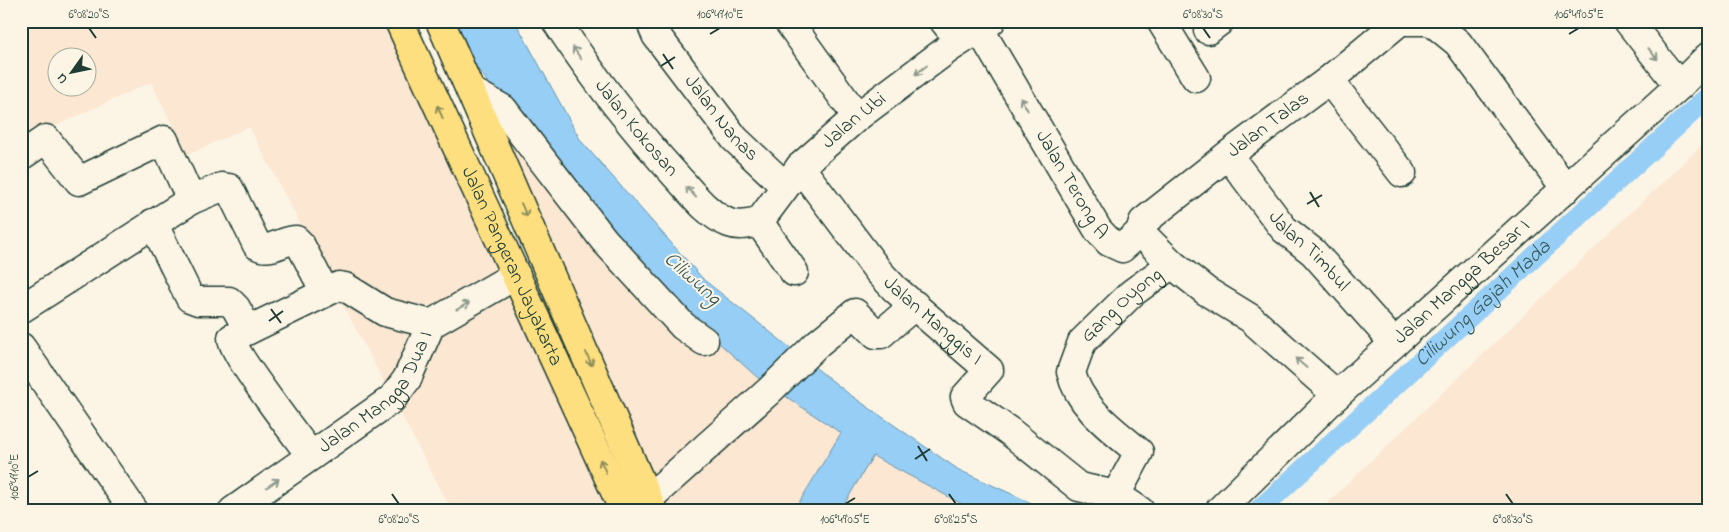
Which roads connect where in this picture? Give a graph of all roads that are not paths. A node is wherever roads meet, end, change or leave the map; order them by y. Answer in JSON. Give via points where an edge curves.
{"nodes":[{"id":1,"x":399,"y":21,"type":"edge"},
{"id":2,"x":440,"y":21,"type":"edge"},
{"id":3,"x":556,"y":21,"type":"edge"},
{"id":4,"x":658,"y":21,"type":"edge"},
{"id":5,"x":788,"y":21,"type":"edge"},
{"id":6,"x":1161,"y":21,"type":"edge"},
{"id":7,"x":1400,"y":21,"type":"edge"},
{"id":8,"x":1431,"y":21,"type":"edge"},
{"id":9,"x":1628,"y":21,"type":"edge"},
{"id":10,"x":969,"y":28,"type":"edge"},
{"id":11,"x":1708,"y":56,"type":"edge"},
{"id":12,"x":1196,"y":78,"type":"dead end"},
{"id":13,"x":1329,"y":80,"type":"junction"},
{"id":14,"x":1679,"y":86,"type":"junction"},
{"id":15,"x":472,"y":91,"type":"junction"},
{"id":16,"x":857,"y":118,"type":"junction"},
{"id":17,"x":490,"y":133,"type":"junction"},
{"id":18,"x":457,"y":149,"type":"junction"},
{"id":19,"x":1228,"y":155,"type":"junction"},
{"id":20,"x":21,"y":156,"type":"edge"},
{"id":21,"x":506,"y":170,"type":"junction"},
{"id":22,"x":1402,"y":173,"type":"dead end"},
{"id":23,"x":792,"y":177,"type":"junction"},
{"id":24,"x":474,"y":185,"type":"junction"},
{"id":25,"x":1566,"y":189,"type":"junction"},
{"id":26,"x":190,"y":200,"type":"junction"},
{"id":27,"x":759,"y":222,"type":"junction"},
{"id":28,"x":153,"y":223,"type":"junction"},
{"id":29,"x":1140,"y":232,"type":"junction"},
{"id":30,"x":1172,"y":264,"type":"junction"},
{"id":31,"x":794,"y":272,"type":"dead end"},
{"id":32,"x":516,"y":275,"type":"junction"},
{"id":33,"x":325,"y":292,"type":"junction"},
{"id":34,"x":915,"y":305,"type":"junction"},
{"id":35,"x":21,"y":309,"type":"edge"},
{"id":36,"x":431,"y":324,"type":"junction"},
{"id":37,"x":248,"y":330,"type":"junction"},
{"id":38,"x":704,"y":341,"type":"dead end"},
{"id":39,"x":1394,"y":343,"type":"junction"},
{"id":40,"x":21,"y":347,"type":"edge"},
{"id":41,"x":1337,"y":395,"type":"junction"},
{"id":42,"x":311,"y":456,"type":"junction"},
{"id":43,"x":1116,"y":495,"type":"junction"},
{"id":44,"x":651,"y":505,"type":"edge"},
{"id":45,"x":134,"y":511,"type":"edge"},
{"id":46,"x":233,"y":511,"type":"edge"},
{"id":47,"x":624,"y":511,"type":"edge"},
{"id":48,"x":1140,"y":511,"type":"edge"},
{"id":49,"x":1219,"y":511,"type":"edge"}],
"edges":[{"from":18,"to":1,"type":"main road","name":"Jalan Pangeran Jayakarta","one_way":true},
{"from":2,"to":15,"type":"main road","name":"Jalan Pangeran Jayakarta"},
{"from":27,"to":3,"type":"street","name":"Jalan Kokosan","one_way":true,"via":[[740,226],[710,212],[635,131]]},
{"from":4,"to":23,"type":"street","name":"Jalan Nanas","via":[[653,28],[656,35],[735,139]]},
{"from":5,"to":16,"type":"street"},
{"from":6,"to":12,"type":"street"},
{"from":7,"to":8,"type":"street"},
{"from":7,"to":13,"type":"street","name":"Jalan Talas"},
{"from":8,"to":25,"type":"street","via":[[1458,43]]},
{"from":9,"to":14,"type":"street","one_way":true},
{"from":10,"to":16,"type":"street","name":"Jalan Ubi","one_way":true},
{"from":29,"to":10,"type":"street","name":"Jalan Terong A","one_way":true,"via":[[1122,248],[1109,242],[1098,230]]},
{"from":11,"to":14,"type":"street","name":"Jalan Mangga Besar I"},
{"from":13,"to":19,"type":"street","name":"Jalan Talas"},
{"from":13,"to":22,"type":"street"},
{"from":14,"to":25,"type":"street","name":"Jalan Mangga Besar I"},
{"from":15,"to":17,"type":"main road","name":"Jalan Pangeran Jayakarta"},
{"from":15,"to":38,"type":"street","via":[[503,109],[604,240],[683,326]]},
{"from":16,"to":23,"type":"street","name":"Jalan Ubi"},
{"from":17,"to":18,"type":"main road","via":[[474,147]]},
{"from":17,"to":21,"type":"main road","name":"Jalan Pangeran Jayakarta"},
{"from":18,"to":24,"type":"main road","name":"Jalan Pangeran Jayakarta"},
{"from":19,"to":29,"type":"street","name":"Jalan Talas","via":[[1144,222]]},
{"from":19,"to":39,"type":"street","name":"Jalan Timbul","via":[[1284,229],[1313,252]]},
{"from":20,"to":26,"type":"street","via":[[46,139],[79,181],[164,140]]},
{"from":21,"to":24,"type":"main road","via":[[496,166],[487,168]]},
{"from":21,"to":44,"type":"main road","name":"Jalan Pangeran Jayakarta","one_way":true},
{"from":23,"to":27,"type":"street","name":"Jalan Ubi"},
{"from":23,"to":34,"type":"street","name":"Jalan Manggis I","via":[[879,272]]},
{"from":24,"to":32,"type":"main road","name":"Jalan Pangeran Jayakarta"},
{"from":25,"to":39,"type":"street","name":"Jalan Mangga Besar I"},
{"from":26,"to":28,"type":"street"},
{"from":26,"to":33,"type":"street","via":[[216,189],[229,188],[257,245],[270,248],[296,240]]},
{"from":27,"to":31,"type":"street"},
{"from":28,"to":35,"type":"street"},
{"from":28,"to":37,"type":"street","via":[[190,298],[229,301]]},
{"from":29,"to":30,"type":"street","name":"Jalan Terong A"},
{"from":41,"to":30,"type":"street","name":"Jalan Terong A","one_way":true,"via":[[1250,318],[1206,291]]},
{"from":30,"to":43,"type":"street","name":"Gang Oyong","via":[[1132,293],[1082,342],[1071,372],[1093,413],[1139,452]]},
{"from":36,"to":32,"type":"street","name":"Jalan Mangga Dua I","one_way":true},
{"from":47,"to":32,"type":"main road","name":"Jalan Pangeran Jayakarta","one_way":true},
{"from":33,"to":36,"type":"street","via":[[345,287],[385,312]]},
{"from":33,"to":37,"type":"street"},
{"from":34,"to":43,"type":"street","name":"Jalan Manggis I","via":[[989,370],[965,397],[967,402],[1009,431],[1079,488]]},
{"from":34,"to":44,"type":"street","via":[[881,334],[876,334],[855,313],[818,343]]},
{"from":36,"to":42,"type":"street","name":"Jalan Mangga Dua I","via":[[407,379],[392,400]]},
{"from":37,"to":42,"type":"street","via":[[232,338],[233,344]]},
{"from":39,"to":41,"type":"street","name":"Jalan Mangga Besar I"},
{"from":40,"to":45,"type":"street"},
{"from":41,"to":49,"type":"street","name":"Jalan Mangga Besar I"},
{"from":46,"to":42,"type":"street","name":"Jalan Mangga Dua I","one_way":true},
{"from":43,"to":48,"type":"street","name":"Jalan Manggis I"}]}
